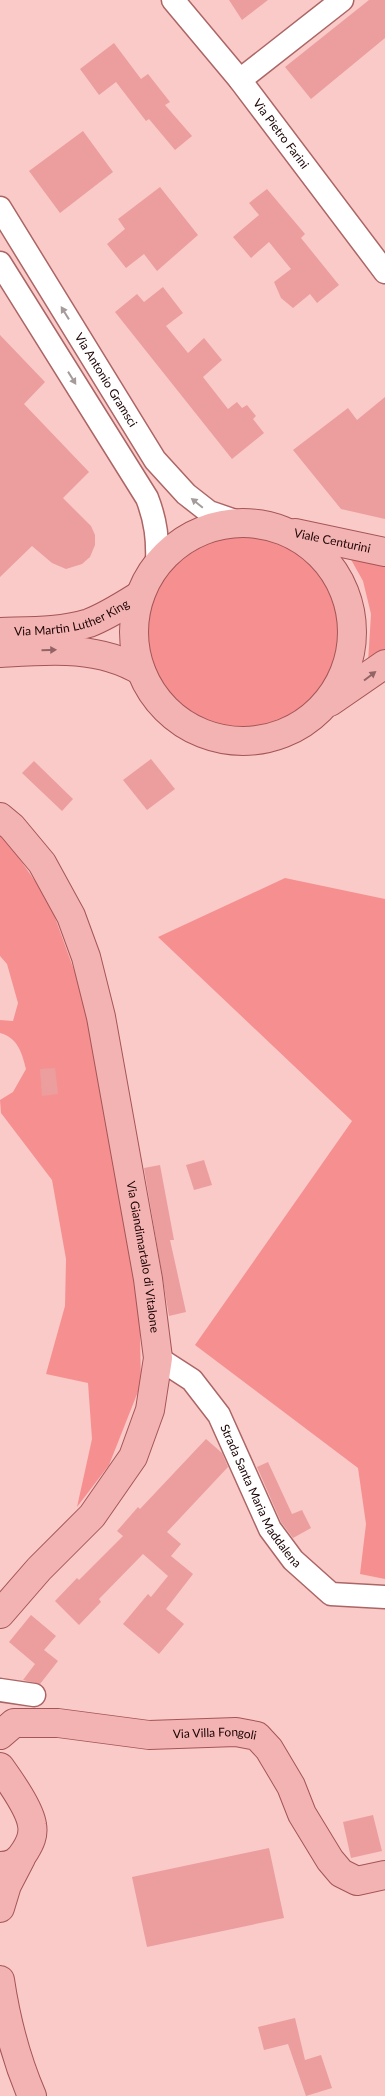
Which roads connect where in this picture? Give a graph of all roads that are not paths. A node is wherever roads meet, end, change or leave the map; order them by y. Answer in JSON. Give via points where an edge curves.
{"nodes":[{"id":1,"x":173,"y":0,"type":"edge"},
{"id":2,"x":342,"y":0,"type":"edge"},
{"id":3,"x":240,"y":80,"type":"junction"},
{"id":4,"x":0,"y":208,"type":"edge"},
{"id":5,"x":0,"y":263,"type":"edge"},
{"id":6,"x":385,"y":272,"type":"edge"},
{"id":7,"x":241,"y":523,"type":"junction"},
{"id":8,"x":279,"y":530,"type":"junction"},
{"id":9,"x":385,"y":552,"type":"edge"},
{"id":10,"x":157,"y":564,"type":"junction"},
{"id":11,"x":140,"y":595,"type":"junction"},
{"id":12,"x":1,"y":637,"type":"edge"},
{"id":13,"x":385,"y":664,"type":"edge"},
{"id":14,"x":141,"y":672,"type":"junction"},
{"id":15,"x":324,"y":705,"type":"junction"},
{"id":16,"x":0,"y":817,"type":"edge"},
{"id":17,"x":0,"y":829,"type":"edge"},
{"id":18,"x":42,"y":863,"type":"junction"},
{"id":19,"x":158,"y":1358,"type":"junction"},
{"id":20,"x":385,"y":1598,"type":"edge"},
{"id":21,"x":0,"y":1614,"type":"edge"},
{"id":22,"x":0,"y":1690,"type":"edge"},
{"id":23,"x":34,"y":1694,"type":"dead end"},
{"id":24,"x":0,"y":1735,"type":"edge"},
{"id":25,"x":0,"y":1767,"type":"edge"},
{"id":26,"x":10,"y":1862,"type":"edge"},
{"id":27,"x":385,"y":1875,"type":"edge"},
{"id":28,"x":0,"y":1908,"type":"edge"},
{"id":29,"x":0,"y":1980,"type":"edge"},
{"id":30,"x":32,"y":2096,"type":"edge"}],
"edges":[{"from":1,"to":3,"type":"street","name":"Via Pietro Farini"},
{"from":2,"to":3,"type":"street"},
{"from":3,"to":6,"type":"street","name":"Via Pietro Farini"},
{"from":7,"to":4,"type":"street","name":"Via Antonio Gramsci","one_way":true,"via":[[209,512],[186,494],[155,460]]},
{"from":5,"to":10,"type":"street","one_way":true,"via":[[147,498],[158,542]]},
{"from":7,"to":8,"type":"main road"},
{"from":7,"to":10,"type":"main road","via":[[209,528],[180,542]]},
{"from":8,"to":9,"type":"main road","name":"Viale Centurini"},
{"from":8,"to":15,"type":"main road","via":[[310,547],[328,566],[349,606],[352,641],[343,676]]},
{"from":10,"to":11,"type":"main road"},
{"from":11,"to":12,"type":"main road","name":"Via Martin Luther King","via":[[114,612],[88,623]]},
{"from":11,"to":14,"type":"main road","via":[[134,646]]},
{"from":12,"to":14,"type":"main road","name":"Via Martin Luther King","one_way":true,"via":[[53,650],[95,653],[128,663]]},
{"from":15,"to":13,"type":"main road","one_way":true},
{"from":14,"to":15,"type":"main road","via":[[155,697],[175,718],[201,733],[230,741],[261,740],[290,731]]},
{"from":16,"to":18,"type":"main road"},
{"from":17,"to":18,"type":"main road"},
{"from":18,"to":19,"type":"main road","name":"Via Giandimartalo di Vitalone","via":[[71,916],[86,957],[101,1017],[148,1278]]},
{"from":19,"to":20,"type":"street","name":"Strada Santa Maria Maddalena","via":[[192,1380],[219,1415],[270,1528],[292,1560],[331,1594]]},
{"from":19,"to":21,"type":"main road","name":"Via Giandimartalo di Vitalone","via":[[150,1410],[132,1457],[92,1516]]},
{"from":22,"to":23,"type":"street"},
{"from":24,"to":27,"type":"main road","name":"Via Villa Fongoli","via":[[14,1722],[58,1723],[149,1735],[236,1732],[257,1736],[269,1749],[291,1786],[302,1814],[341,1873],[357,1881]]},
{"from":25,"to":26,"type":"main road","via":[[17,1791],[32,1825],[31,1841]]},
{"from":26,"to":28,"type":"main road"},
{"from":29,"to":30,"type":"main road","via":[[4,2010]]}]}
